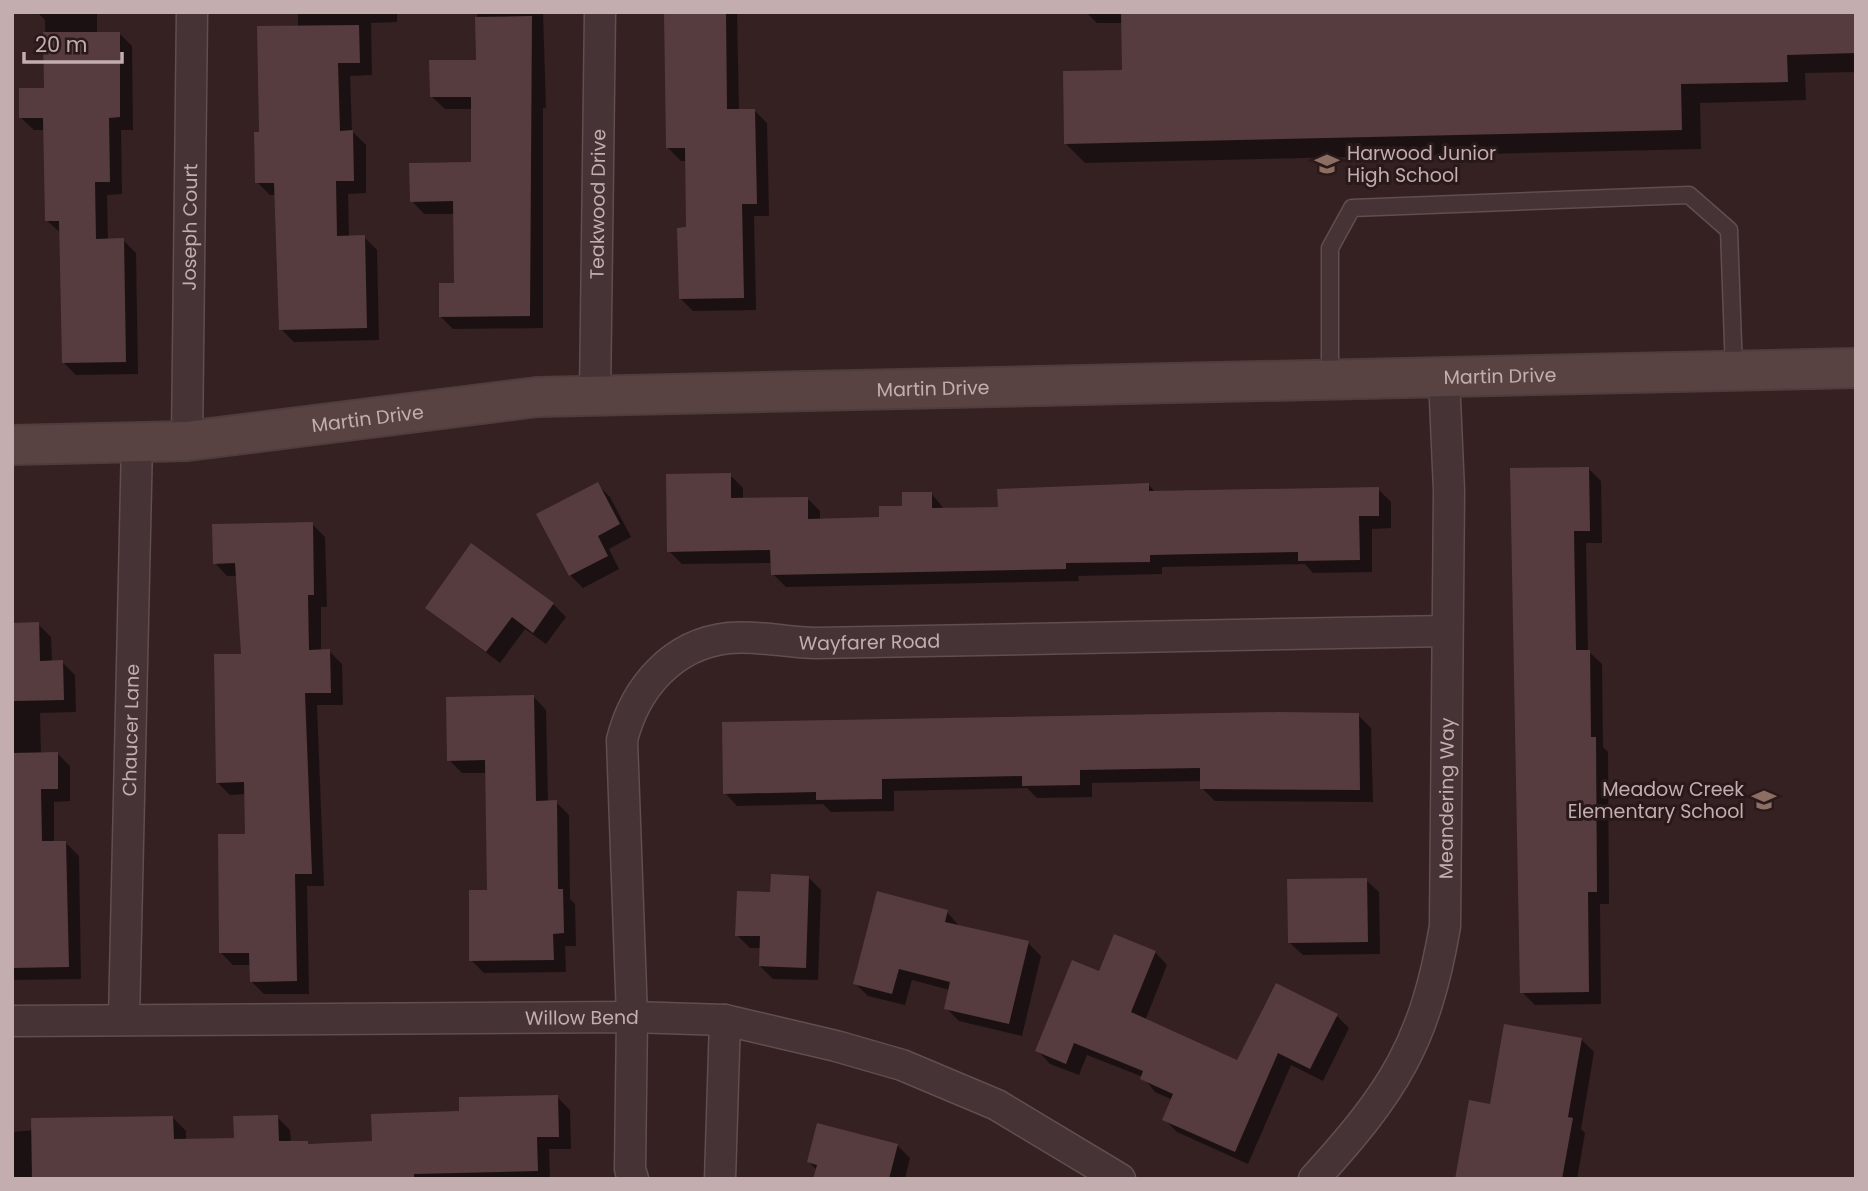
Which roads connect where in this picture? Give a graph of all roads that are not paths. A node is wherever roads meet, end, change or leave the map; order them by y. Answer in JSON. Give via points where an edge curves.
{"nodes":[{"id":1,"x":192,"y":12,"type":"edge"},
{"id":2,"x":600,"y":12,"type":"edge"},
{"id":3,"x":1856,"y":368,"type":"edge"},
{"id":4,"x":1734,"y":371,"type":"junction"},
{"id":5,"x":1444,"y":377,"type":"junction"},
{"id":6,"x":1330,"y":380,"type":"junction"},
{"id":7,"x":595,"y":396,"type":"junction"},
{"id":8,"x":187,"y":441,"type":"junction"},
{"id":9,"x":137,"y":443,"type":"junction"},
{"id":10,"x":12,"y":445,"type":"edge"},
{"id":11,"x":1447,"y":631,"type":"junction"},
{"id":12,"x":632,"y":1017,"type":"junction"},
{"id":13,"x":124,"y":1019,"type":"junction"},
{"id":14,"x":724,"y":1020,"type":"junction"},
{"id":15,"x":12,"y":1021,"type":"edge"},
{"id":16,"x":633,"y":1179,"type":"edge"},
{"id":17,"x":720,"y":1179,"type":"edge"},
{"id":18,"x":1119,"y":1179,"type":"edge"},
{"id":19,"x":1314,"y":1179,"type":"edge"}],
"edges":[{"from":1,"to":8,"type":"street","name":"Joseph Court"},
{"from":2,"to":7,"type":"street","name":"Teakwood Drive"},
{"from":3,"to":4,"type":"street","name":"Martin Drive"},
{"from":4,"to":5,"type":"street","name":"Martin Drive"},
{"from":4,"to":6,"type":"lane","via":[[1729,230],[1689,195],[1352,208],[1330,248]]},
{"from":5,"to":6,"type":"street","name":"Martin Drive"},
{"from":5,"to":11,"type":"street","name":"Meandering Way","via":[[1449,491]]},
{"from":6,"to":7,"type":"street","name":"Martin Drive"},
{"from":7,"to":8,"type":"street","name":"Martin Drive","via":[[537,397]]},
{"from":8,"to":9,"type":"street","name":"Martin Drive"},
{"from":9,"to":10,"type":"street","name":"Martin Drive"},
{"from":9,"to":13,"type":"street","name":"Chaucer Lane"},
{"from":11,"to":12,"type":"street","name":"Wayfarer Road","via":[[816,643],[728,638],[694,648],[670,661],[646,685],[622,740]]},
{"from":11,"to":19,"type":"street","name":"Meandering Way","via":[[1445,926],[1436,980],[1412,1047],[1392,1084]]},
{"from":12,"to":13,"type":"street","name":"Willow Bend"},
{"from":12,"to":14,"type":"street","name":"Willow Bend"},
{"from":12,"to":16,"type":"street","name":"Wayfarer Road"},
{"from":13,"to":15,"type":"street","name":"Willow Bend"},
{"from":14,"to":17,"type":"street"},
{"from":14,"to":18,"type":"street","name":"Willow Bend","via":[[869,1055],[964,1089],[1033,1124]]}]}
